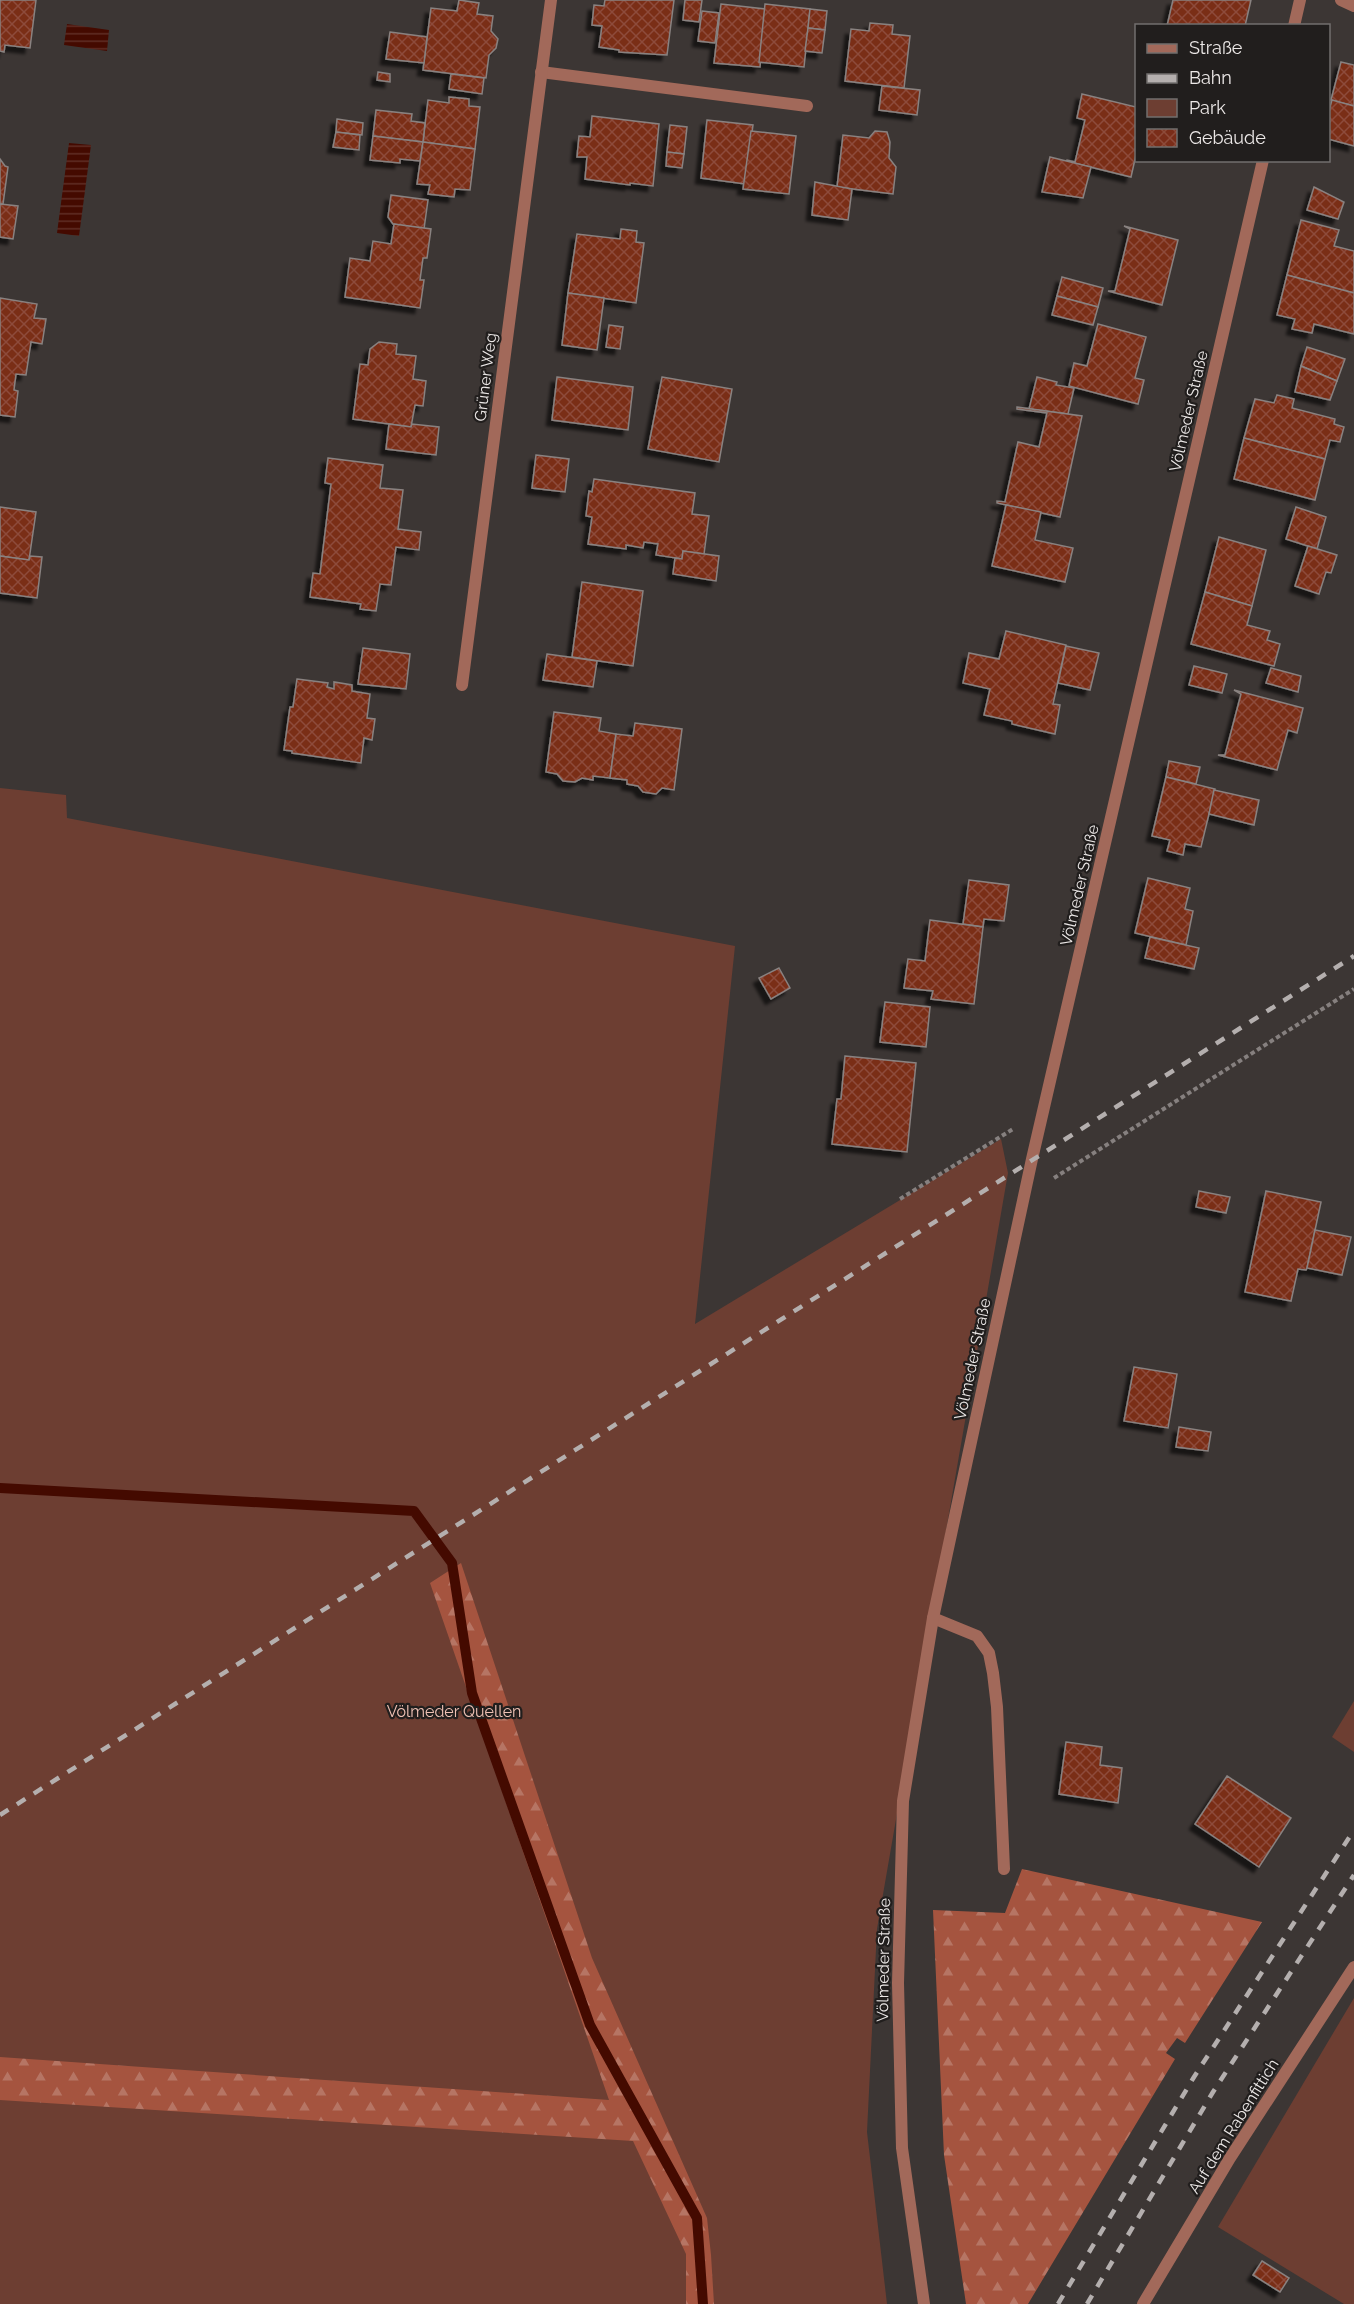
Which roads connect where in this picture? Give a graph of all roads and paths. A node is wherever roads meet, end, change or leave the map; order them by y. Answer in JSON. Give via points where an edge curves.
{"nodes":[{"id":1,"x":550,"y":0,"type":"edge"},
{"id":2,"x":1300,"y":0,"type":"edge"},
{"id":3,"x":1341,"y":0,"type":"edge"},
{"id":4,"x":1354,"y":6,"type":"edge"},
{"id":5,"x":1294,"y":24,"type":"edge"},
{"id":6,"x":541,"y":72,"type":"junction"},
{"id":7,"x":807,"y":106,"type":"dead end"},
{"id":8,"x":1263,"y":162,"type":"edge"},
{"id":9,"x":462,"y":686,"type":"dead end"},
{"id":10,"x":1354,"y":989,"type":"edge"},
{"id":11,"x":1038,"y":1132,"type":"junction"},
{"id":12,"x":1023,"y":1198,"type":"junction"},
{"id":13,"x":900,"y":1199,"type":"dead end"},
{"id":14,"x":933,"y":1618,"type":"junction"},
{"id":15,"x":1004,"y":1869,"type":"dead end"},
{"id":16,"x":1354,"y":1967,"type":"edge"},
{"id":17,"x":924,"y":2304,"type":"edge"},
{"id":18,"x":1143,"y":2304,"type":"edge"}],
"edges":[{"from":1,"to":6,"type":"street","name":"Grüner Weg"},
{"from":2,"to":5,"type":"street"},
{"from":3,"to":4,"type":"street"},
{"from":6,"to":7,"type":"street"},
{"from":6,"to":9,"type":"street","name":"Grüner Weg"},
{"from":8,"to":11,"type":"street","name":"Völmeder Straße"},
{"from":10,"to":12,"type":"path"},
{"from":11,"to":12,"type":"street","name":"Völmeder Straße"},
{"from":11,"to":13,"type":"path","via":[[1012,1129]]},
{"from":12,"to":14,"type":"street","name":"Völmeder Straße"},
{"from":14,"to":15,"type":"street","via":[[977,1636],[989,1653],[997,1716]]},
{"from":14,"to":17,"type":"street","name":"Völmeder Straße","via":[[903,1801],[898,1983],[902,2148]]},
{"from":16,"to":18,"type":"street","name":"Auf dem Rabenfittich","via":[[1230,2158]]}]}
